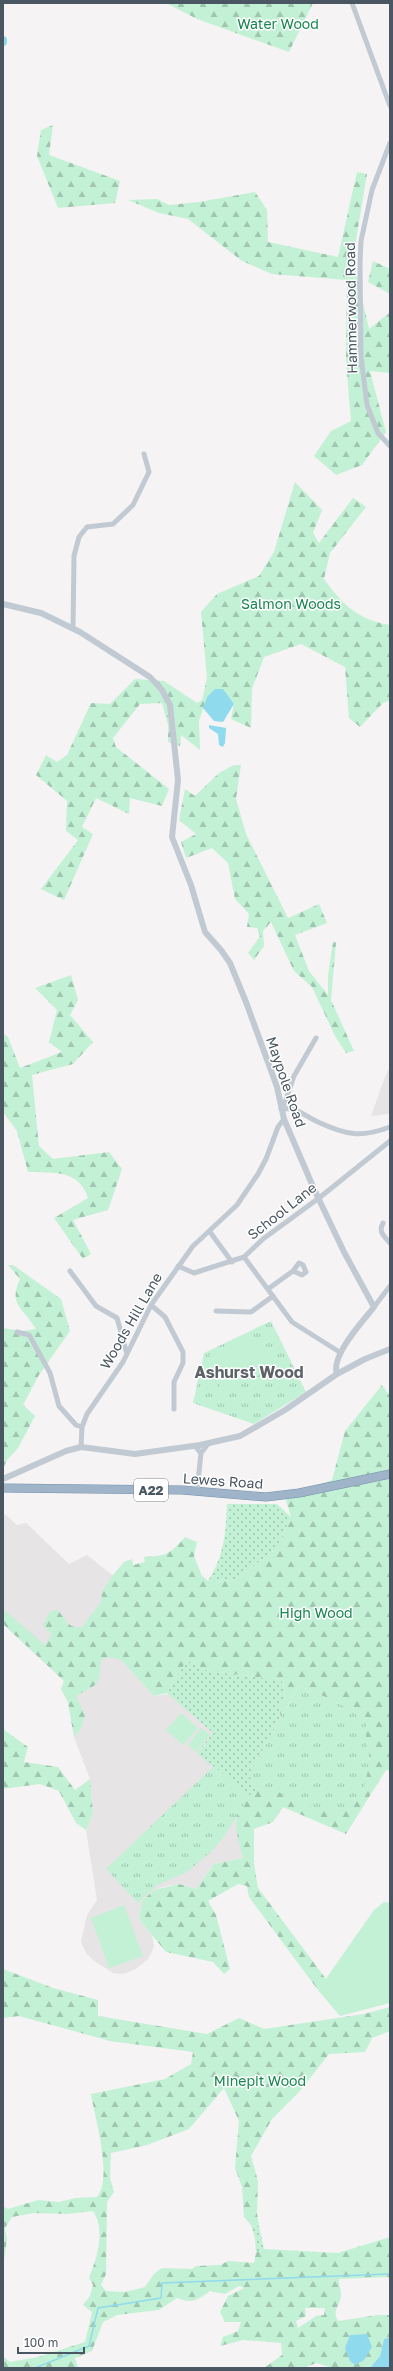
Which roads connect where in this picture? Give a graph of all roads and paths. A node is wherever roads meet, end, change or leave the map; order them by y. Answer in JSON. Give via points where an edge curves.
{"nodes":[{"id":1,"x":352,"y":3,"type":"edge"},
{"id":2,"x":390,"y":106,"type":"edge"},
{"id":3,"x":390,"y":143,"type":"edge"},
{"id":4,"x":390,"y":446,"type":"edge"},
{"id":5,"x":144,"y":454,"type":"dead end"},
{"id":6,"x":3,"y":604,"type":"edge"},
{"id":7,"x":73,"y":628,"type":"junction"},
{"id":8,"x":316,"y":1038,"type":"dead end"},
{"id":9,"x":282,"y":1108,"type":"junction"},
{"id":10,"x":284,"y":1119,"type":"junction"},
{"id":11,"x":390,"y":1127,"type":"edge"},
{"id":12,"x":390,"y":1141,"type":"edge"},
{"id":13,"x":319,"y":1198,"type":"junction"},
{"id":14,"x":383,"y":1223,"type":"dead end"},
{"id":15,"x":210,"y":1232,"type":"junction"},
{"id":16,"x":390,"y":1243,"type":"edge"},
{"id":17,"x":244,"y":1257,"type":"junction"},
{"id":18,"x":232,"y":1262,"type":"junction"},
{"id":19,"x":178,"y":1266,"type":"junction"},
{"id":20,"x":70,"y":1271,"type":"dead end"},
{"id":21,"x":293,"y":1271,"type":"dead end"},
{"id":22,"x":390,"y":1286,"type":"edge"},
{"id":23,"x":268,"y":1289,"type":"junction"},
{"id":24,"x":273,"y":1296,"type":"junction"},
{"id":25,"x":151,"y":1305,"type":"junction"},
{"id":26,"x":374,"y":1307,"type":"junction"},
{"id":27,"x":216,"y":1310,"type":"dead end"},
{"id":28,"x":17,"y":1332,"type":"dead end"},
{"id":29,"x":390,"y":1349,"type":"edge"},
{"id":30,"x":341,"y":1353,"type":"junction"},
{"id":31,"x":127,"y":1354,"type":"junction"},
{"id":32,"x":337,"y":1374,"type":"junction"},
{"id":33,"x":174,"y":1409,"type":"dead end"},
{"id":34,"x":82,"y":1428,"type":"junction"},
{"id":35,"x":208,"y":1444,"type":"junction"},
{"id":36,"x":195,"y":1446,"type":"junction"},
{"id":37,"x":82,"y":1448,"type":"junction"},
{"id":38,"x":201,"y":1453,"type":"junction"},
{"id":39,"x":390,"y":1474,"type":"edge"},
{"id":40,"x":3,"y":1479,"type":"edge"},
{"id":41,"x":3,"y":1488,"type":"edge"},
{"id":42,"x":197,"y":1491,"type":"junction"}],
"edges":[{"from":1,"to":2,"type":"street"},
{"from":3,"to":4,"type":"street","name":"Hammerwood Road","via":[[372,190],[361,240],[360,263],[361,356],[367,405],[378,434]]},
{"from":5,"to":7,"type":"street","via":[[148,472],[133,505],[113,524],[87,527],[79,537],[74,562]]},
{"from":6,"to":7,"type":"street","name":"Maypole Road","via":[[41,613]]},
{"from":7,"to":9,"type":"street","name":"Maypole Road","via":[[150,677],[162,690],[170,705],[178,780],[172,837],[205,932],[230,963],[246,1002],[277,1087]]},
{"from":8,"to":9,"type":"street","via":[[294,1076]]},
{"from":9,"to":10,"type":"street","name":"Maypole Road"},
{"from":9,"to":11,"type":"street","via":[[296,1110],[318,1122],[357,1135],[378,1132]]},
{"from":10,"to":13,"type":"street","name":"Maypole Road"},
{"from":10,"to":15,"type":"street","name":"Woods Hill Lane","via":[[278,1127],[258,1174],[235,1207]]},
{"from":12,"to":13,"type":"street","name":"School Lane"},
{"from":13,"to":17,"type":"street","name":"School Lane","via":[[263,1239]]},
{"from":13,"to":26,"type":"street","name":"Maypole Road","via":[[344,1252]]},
{"from":14,"to":16,"type":"street","via":[[380,1228]]},
{"from":15,"to":18,"type":"street"},
{"from":15,"to":19,"type":"street","name":"Woods Hill Lane","via":[[193,1246]]},
{"from":17,"to":18,"type":"street","name":"School Lane"},
{"from":17,"to":23,"type":"street"},
{"from":18,"to":19,"type":"street","name":"School Lane","via":[[194,1273]]},
{"from":19,"to":25,"type":"street","name":"Woods Hill Lane"},
{"from":20,"to":31,"type":"street","via":[[96,1306],[117,1318]]},
{"from":21,"to":23,"type":"street"},
{"from":22,"to":26,"type":"street"},
{"from":23,"to":24,"type":"street"},
{"from":24,"to":27,"type":"street","via":[[251,1312]]},
{"from":24,"to":30,"type":"street","via":[[292,1322]]},
{"from":25,"to":31,"type":"street","name":"Woods Hill Lane"},
{"from":25,"to":33,"type":"street","via":[[165,1317],[183,1352],[183,1362],[174,1382]]},
{"from":26,"to":30,"type":"street"},
{"from":28,"to":34,"type":"street","via":[[29,1335],[35,1343],[50,1373],[60,1406],[76,1425]]},
{"from":29,"to":32,"type":"street","via":[[365,1358]]},
{"from":30,"to":32,"type":"street","via":[[336,1362]]},
{"from":31,"to":34,"type":"street","name":"Woods Hill Lane","via":[[96,1400]]},
{"from":32,"to":35,"type":"street","via":[[258,1428],[240,1436]]},
{"from":34,"to":37,"type":"street","name":"Woods Hill Lane"},
{"from":35,"to":36,"type":"street"},
{"from":35,"to":38,"type":"street"},
{"from":36,"to":37,"type":"street","via":[[135,1454]]},
{"from":36,"to":38,"type":"street"},
{"from":37,"to":40,"type":"street","via":[[66,1451]]},
{"from":38,"to":42,"type":"street"},
{"from":39,"to":42,"type":"highway","name":"Lewes Road","number":"A22","via":[[299,1493],[266,1497]]},
{"from":41,"to":42,"type":"highway","name":"Lewes Road","number":"A22"}]}
